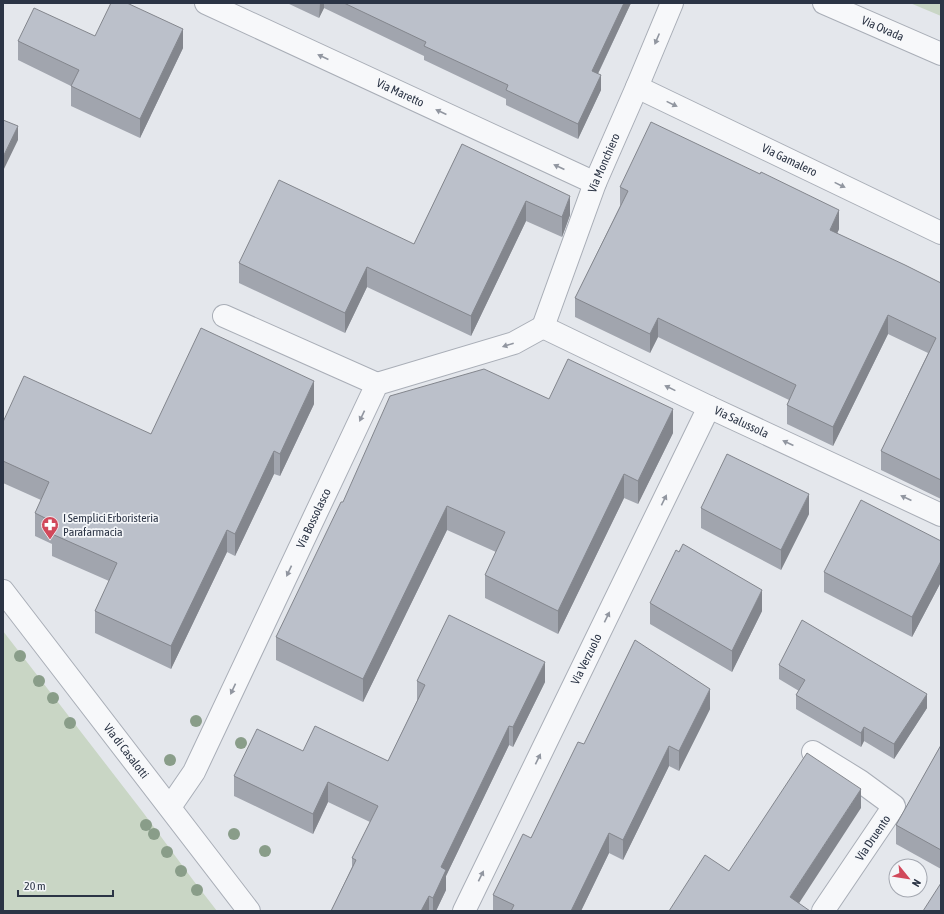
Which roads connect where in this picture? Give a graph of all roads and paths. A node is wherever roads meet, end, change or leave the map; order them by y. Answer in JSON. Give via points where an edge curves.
{"nodes":[{"id":1,"x":206,"y":3,"type":"edge"},
{"id":2,"x":672,"y":3,"type":"edge"},
{"id":3,"x":824,"y":3,"type":"edge"},
{"id":4,"x":941,"y":54,"type":"edge"},
{"id":5,"x":637,"y":88,"type":"junction"},
{"id":6,"x":595,"y":183,"type":"junction"},
{"id":7,"x":941,"y":233,"type":"edge"},
{"id":8,"x":224,"y":316,"type":"dead end"},
{"id":9,"x":543,"y":327,"type":"junction"},
{"id":10,"x":377,"y":384,"type":"junction"},
{"id":11,"x":709,"y":407,"type":"junction"},
{"id":12,"x":941,"y":515,"type":"edge"},
{"id":13,"x":3,"y":591,"type":"edge"},
{"id":14,"x":813,"y":752,"type":"dead end"},
{"id":15,"x":170,"y":807,"type":"junction"},
{"id":16,"x":249,"y":911,"type":"edge"},
{"id":17,"x":464,"y":911,"type":"edge"},
{"id":18,"x":823,"y":911,"type":"edge"}],
"edges":[{"from":6,"to":1,"type":"street","name":"Via Maretto","one_way":true},
{"from":2,"to":5,"type":"street","name":"Via Monchiero","one_way":true},
{"from":3,"to":4,"type":"street","name":"Via Ovada"},
{"from":5,"to":6,"type":"street","name":"Via Monchiero"},
{"from":5,"to":7,"type":"street","name":"Via Gamalero","one_way":true},
{"from":6,"to":9,"type":"street","name":"Via Monchiero"},
{"from":8,"to":10,"type":"street"},
{"from":9,"to":10,"type":"street","one_way":true,"via":[[514,343]]},
{"from":11,"to":9,"type":"street","name":"Via Salussola","one_way":true},
{"from":10,"to":15,"type":"street","name":"Via Bossolasco","one_way":true,"via":[[194,772]]},
{"from":12,"to":11,"type":"street","name":"Via Salussola","one_way":true},
{"from":17,"to":11,"type":"street","name":"Via Verzuolo","one_way":true},
{"from":13,"to":15,"type":"street","name":"Via di Casalotti"},
{"from":14,"to":18,"type":"street","name":"Via Druento","via":[[894,806]]},
{"from":15,"to":16,"type":"street","name":"Via di Casalotti"}]}
